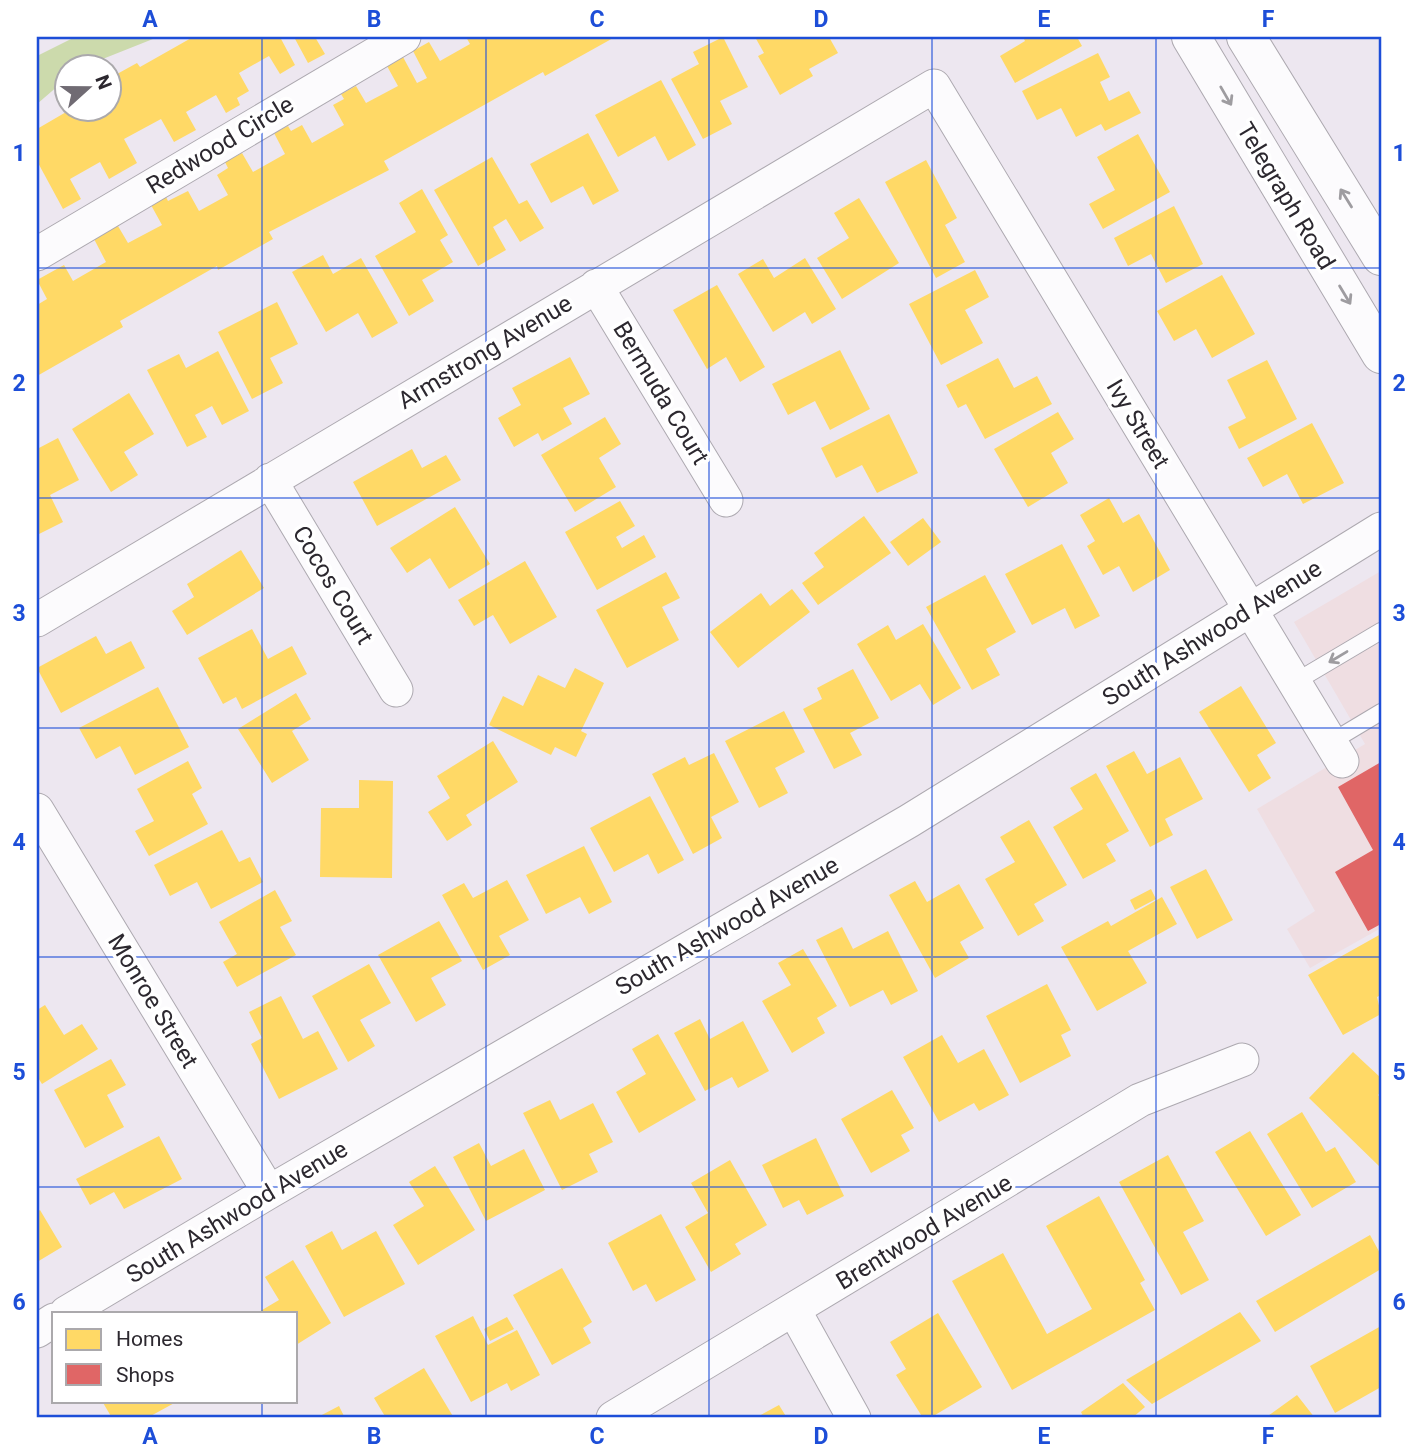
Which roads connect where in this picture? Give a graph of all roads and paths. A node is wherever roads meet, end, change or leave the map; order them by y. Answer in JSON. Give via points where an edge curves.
{"nodes":[{"id":1,"x":404,"y":37,"type":"edge"},
{"id":2,"x":1191,"y":37,"type":"edge"},
{"id":3,"x":1245,"y":37,"type":"edge"},
{"id":4,"x":934,"y":86,"type":"joint"},
{"id":5,"x":37,"y":254,"type":"edge"},
{"id":6,"x":1381,"y":256,"type":"edge"},
{"id":7,"x":596,"y":286,"type":"junction"},
{"id":8,"x":1381,"y":354,"type":"edge"},
{"id":9,"x":270,"y":480,"type":"junction"},
{"id":10,"x":726,"y":500,"type":"dead end"},
{"id":11,"x":1381,"y":529,"type":"edge"},
{"id":12,"x":1250,"y":608,"type":"junction"},
{"id":13,"x":37,"y":620,"type":"edge"},
{"id":14,"x":1381,"y":631,"type":"edge"},
{"id":15,"x":1295,"y":682,"type":"junction"},
{"id":16,"x":396,"y":690,"type":"dead end"},
{"id":17,"x":1381,"y":712,"type":"edge"},
{"id":18,"x":1336,"y":752,"type":"joint"},
{"id":19,"x":37,"y":810,"type":"edge"},
{"id":20,"x":1242,"y":1060,"type":"dead end"},
{"id":21,"x":269,"y":1192,"type":"junction"},
{"id":22,"x":794,"y":1310,"type":"junction"},
{"id":23,"x":68,"y":1312,"type":"edge"},
{"id":24,"x":52,"y":1321,"type":"edge"},
{"id":25,"x":37,"y":1331,"type":"edge"},
{"id":26,"x":612,"y":1418,"type":"edge"},
{"id":27,"x":854,"y":1418,"type":"edge"}],
"edges":[{"from":1,"to":5,"type":"street","name":"Redwood Circle"},
{"from":2,"to":8,"type":"main road","name":"Telegraph Road","one_way":true},
{"from":6,"to":3,"type":"main road","name":"Telegraph Road","one_way":true},
{"from":4,"to":7,"type":"street","name":"Armstrong Avenue"},
{"from":4,"to":12,"type":"street","name":"Ivy Street"},
{"from":7,"to":9,"type":"street","name":"Armstrong Avenue"},
{"from":7,"to":10,"type":"street","name":"Bermuda Court"},
{"from":9,"to":13,"type":"street","name":"Armstrong Avenue"},
{"from":9,"to":16,"type":"street","name":"Cocos Court"},
{"from":11,"to":12,"type":"street","name":"South Ashwood Avenue"},
{"from":12,"to":15,"type":"street","name":"Ivy Street"},
{"from":12,"to":21,"type":"street","name":"South Ashwood Avenue","via":[[909,821]]},
{"from":14,"to":15,"type":"lane","one_way":true},
{"from":15,"to":18,"type":"street","name":"Ivy Street"},
{"from":17,"to":18,"type":"lane"},
{"from":19,"to":21,"type":"street","name":"Monroe Street"},
{"from":20,"to":22,"type":"street","name":"Brentwood Avenue","via":[[1140,1100]]},
{"from":21,"to":23,"type":"street","name":"South Ashwood Avenue"},
{"from":22,"to":26,"type":"street","name":"Brentwood Avenue"},
{"from":22,"to":27,"type":"street"},
{"from":24,"to":25,"type":"street"}]}
